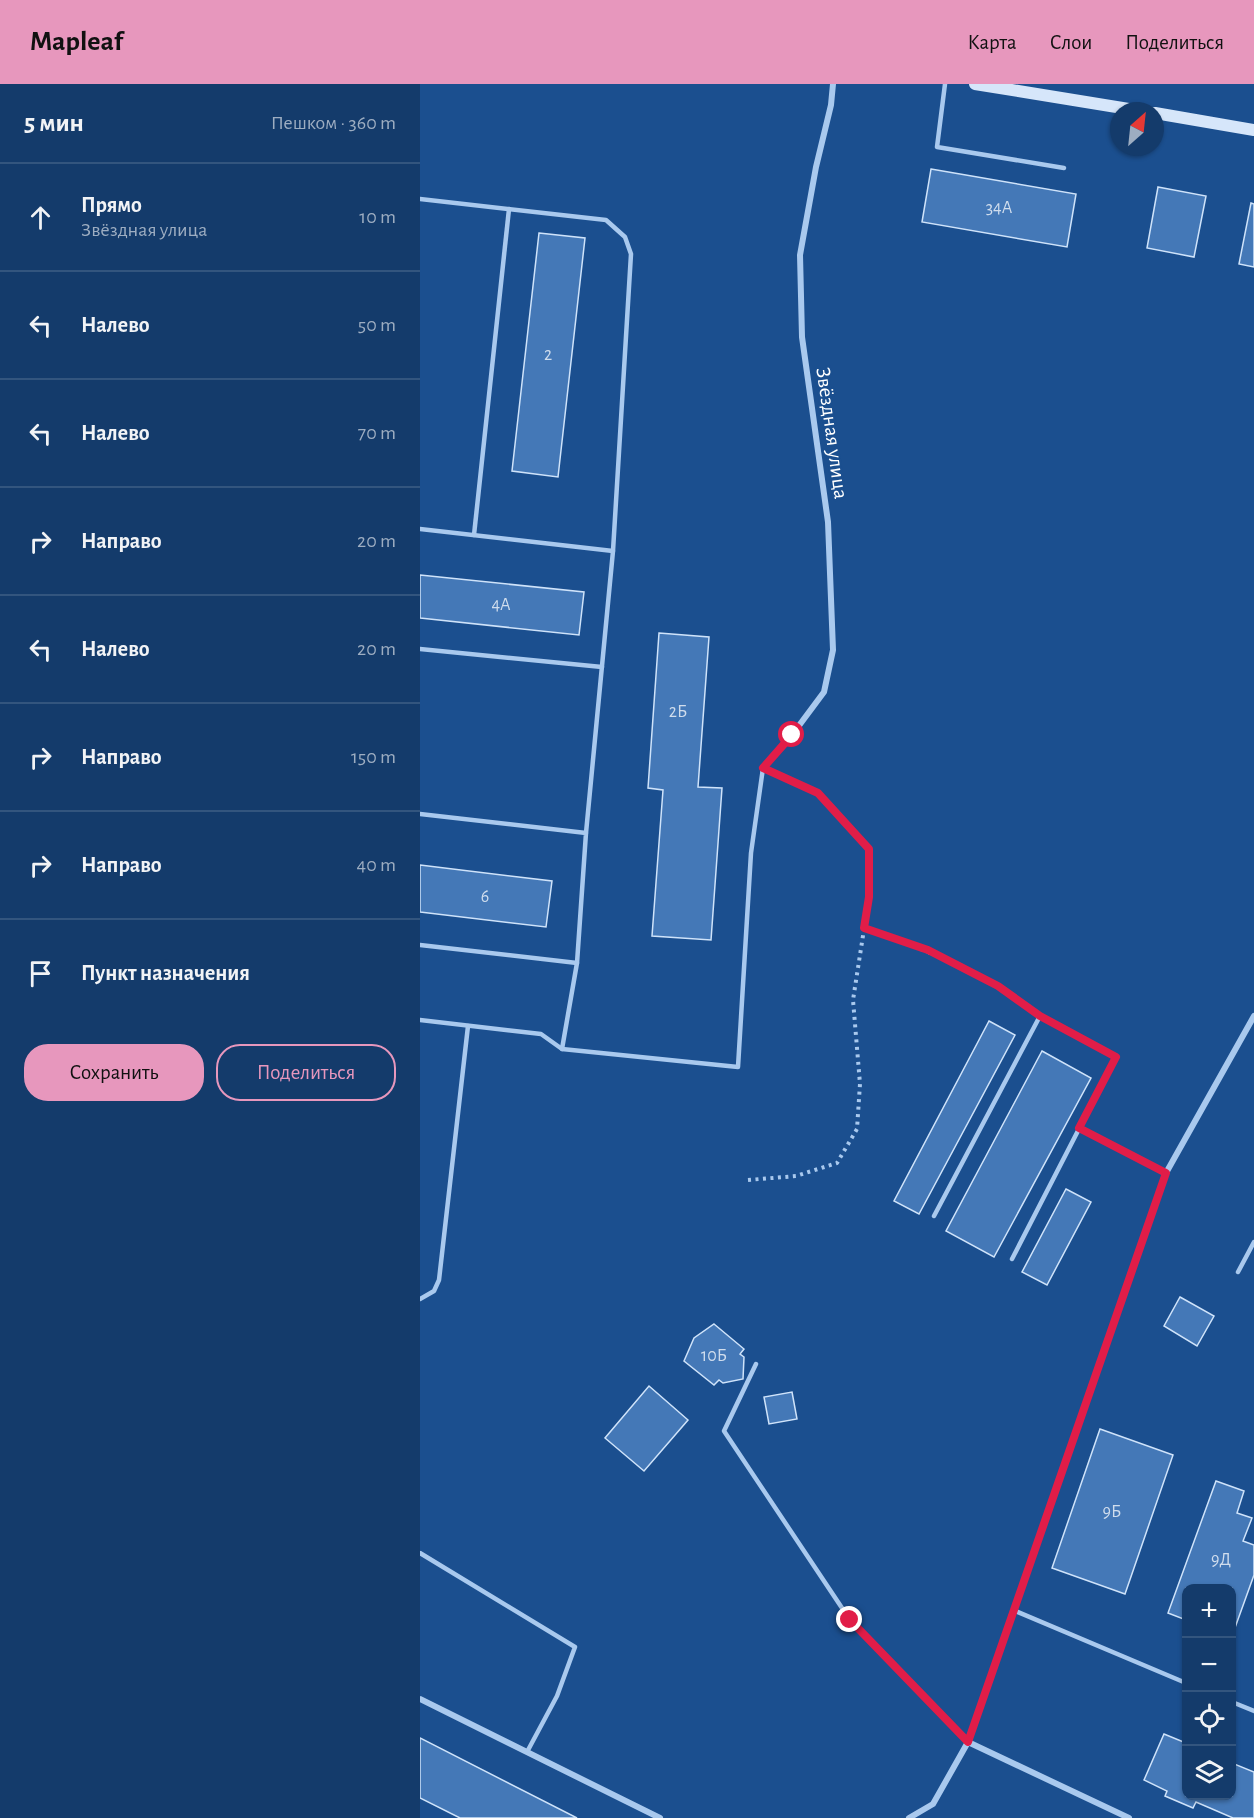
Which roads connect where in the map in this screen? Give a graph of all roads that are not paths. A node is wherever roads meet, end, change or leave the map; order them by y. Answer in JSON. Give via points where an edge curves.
{"nodes":[{"id":1,"x":833,"y":84,"type":"edge"},
{"id":2,"x":945,"y":84,"type":"edge"},
{"id":3,"x":975,"y":84,"type":"edge"},
{"id":4,"x":1110,"y":106,"type":"edge"},
{"id":5,"x":1164,"y":114,"type":"edge"},
{"id":6,"x":1254,"y":129,"type":"edge"},
{"id":7,"x":1064,"y":168,"type":"dead end"},
{"id":8,"x":420,"y":199,"type":"edge"},
{"id":9,"x":509,"y":209,"type":"junction"},
{"id":10,"x":420,"y":529,"type":"edge"},
{"id":11,"x":474,"y":535,"type":"junction"},
{"id":12,"x":613,"y":551,"type":"junction"},
{"id":13,"x":420,"y":649,"type":"edge"},
{"id":14,"x":602,"y":667,"type":"junction"},
{"id":15,"x":763,"y":768,"type":"joint"},
{"id":16,"x":420,"y":814,"type":"edge"},
{"id":17,"x":585,"y":833,"type":"junction"},
{"id":18,"x":420,"y":945,"type":"edge"},
{"id":19,"x":577,"y":963,"type":"junction"},
{"id":20,"x":1254,"y":1016,"type":"edge"},
{"id":21,"x":420,"y":1020,"type":"edge"},
{"id":22,"x":468,"y":1026,"type":"junction"},
{"id":23,"x":562,"y":1049,"type":"junction"},
{"id":24,"x":1079,"y":1128,"type":"junction"},
{"id":25,"x":1166,"y":1173,"type":"junction"},
{"id":26,"x":934,"y":1216,"type":"dead end"},
{"id":27,"x":1254,"y":1242,"type":"edge"},
{"id":28,"x":1012,"y":1258,"type":"dead end"},
{"id":29,"x":1238,"y":1272,"type":"dead end"},
{"id":30,"x":420,"y":1299,"type":"edge"},
{"id":31,"x":756,"y":1364,"type":"dead end"},
{"id":32,"x":420,"y":1553,"type":"edge"},
{"id":33,"x":1013,"y":1610,"type":"junction"},
{"id":34,"x":1182,"y":1681,"type":"edge"},
{"id":35,"x":420,"y":1700,"type":"edge"},
{"id":36,"x":1236,"y":1704,"type":"edge"},
{"id":37,"x":1254,"y":1711,"type":"edge"},
{"id":38,"x":968,"y":1742,"type":"junction"},
{"id":39,"x":527,"y":1753,"type":"junction"},
{"id":40,"x":660,"y":1818,"type":"edge"},
{"id":41,"x":910,"y":1818,"type":"edge"},
{"id":42,"x":1129,"y":1818,"type":"edge"}],
"edges":[{"from":1,"to":15,"type":"street","name":"Звёздная улица","via":[[800,255],[802,338],[828,522],[833,650],[824,692]]},
{"from":2,"to":7,"type":"lane","via":[[937,147]]},
{"from":3,"to":4,"type":"main road"},
{"from":5,"to":6,"type":"main road"},
{"from":8,"to":9,"type":"lane"},
{"from":9,"to":11,"type":"lane"},
{"from":9,"to":12,"type":"lane","via":[[606,220],[625,237],[631,254]]},
{"from":10,"to":11,"type":"lane"},
{"from":11,"to":12,"type":"lane"},
{"from":12,"to":14,"type":"lane"},
{"from":13,"to":14,"type":"lane"},
{"from":14,"to":17,"type":"lane"},
{"from":15,"to":23,"type":"lane","via":[[751,853],[738,1067]]},
{"from":16,"to":17,"type":"lane"},
{"from":17,"to":19,"type":"lane"},
{"from":18,"to":19,"type":"lane"},
{"from":19,"to":23,"type":"lane"},
{"from":20,"to":25,"type":"street"},
{"from":21,"to":22,"type":"lane"},
{"from":22,"to":23,"type":"lane","via":[[541,1034]]},
{"from":22,"to":30,"type":"lane","via":[[439,1280],[434,1291]]},
{"from":24,"to":25,"type":"lane"},
{"from":24,"to":26,"type":"lane","via":[[1116,1057],[1040,1016]]},
{"from":24,"to":28,"type":"lane"},
{"from":25,"to":33,"type":"street"},
{"from":27,"to":29,"type":"lane"},
{"from":31,"to":38,"type":"lane","via":[[724,1431],[850,1620]]},
{"from":32,"to":39,"type":"lane","via":[[575,1647],[557,1696]]},
{"from":33,"to":34,"type":"lane"},
{"from":33,"to":38,"type":"street"},
{"from":35,"to":39,"type":"street"},
{"from":36,"to":37,"type":"lane"},
{"from":38,"to":41,"type":"street","via":[[933,1804]]},
{"from":38,"to":42,"type":"street"},
{"from":39,"to":40,"type":"street"}]}
